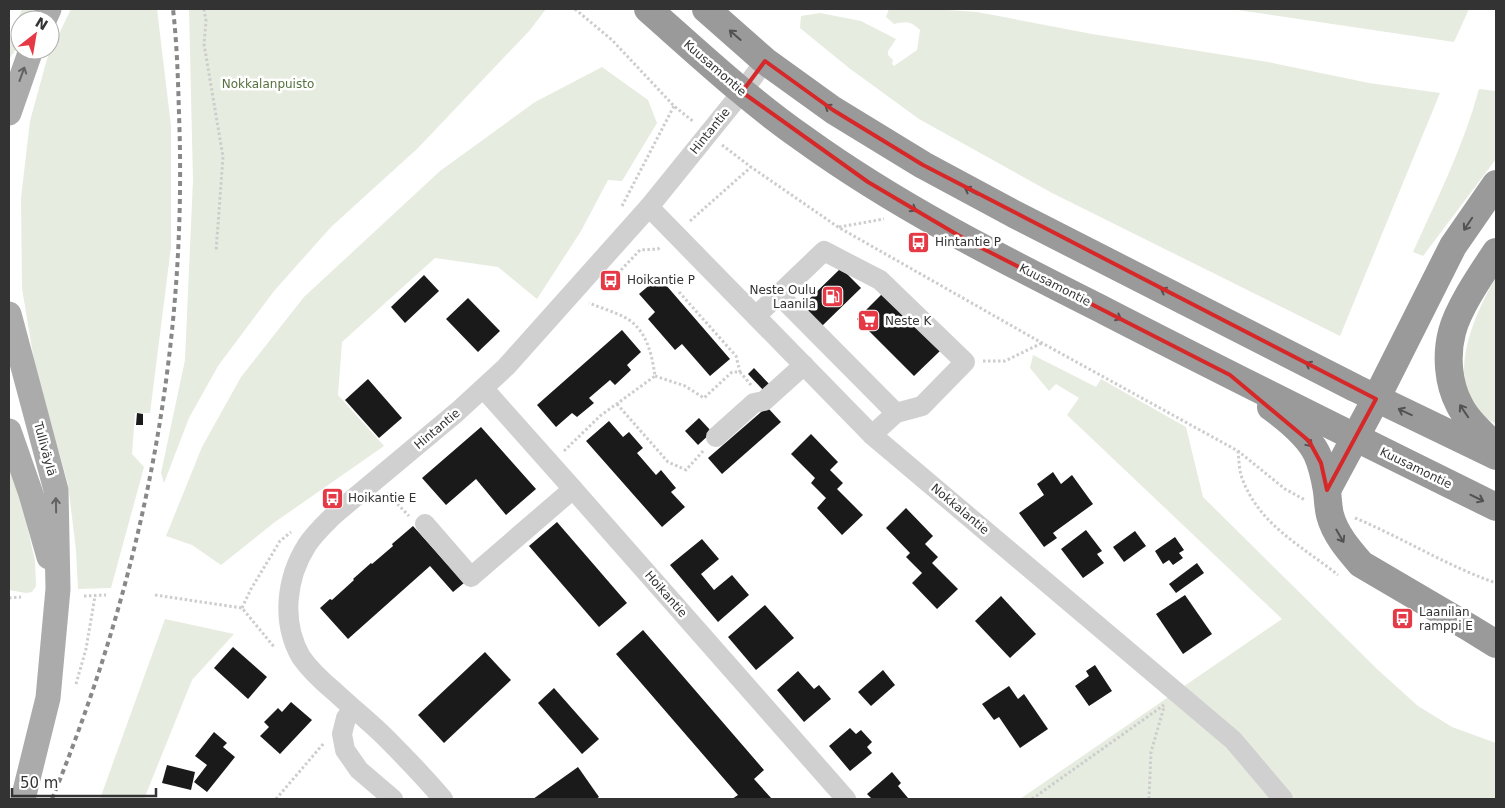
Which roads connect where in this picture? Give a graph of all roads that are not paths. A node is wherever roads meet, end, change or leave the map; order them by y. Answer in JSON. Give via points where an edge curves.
{"nodes":[{"id":1,"x":648,"y":9,"type":"edge"},
{"id":2,"x":706,"y":9,"type":"edge"},
{"id":3,"x":27,"y":60,"type":"edge"},
{"id":4,"x":765,"y":61,"type":"junction"},
{"id":5,"x":742,"y":92,"type":"junction"},
{"id":6,"x":10,"y":102,"type":"edge"},
{"id":7,"x":1496,"y":184,"type":"edge"},
{"id":8,"x":649,"y":207,"type":"junction"},
{"id":9,"x":1496,"y":252,"type":"edge"},
{"id":10,"x":779,"y":294,"type":"junction"},
{"id":11,"x":9,"y":314,"type":"edge"},
{"id":12,"x":756,"y":316,"type":"junction"},
{"id":13,"x":804,"y":365,"type":"junction"},
{"id":14,"x":1230,"y":375,"type":"junction"},
{"id":15,"x":484,"y":389,"type":"junction"},
{"id":16,"x":1366,"y":393,"type":"junction"},
{"id":17,"x":896,"y":413,"type":"junction"},
{"id":18,"x":9,"y":431,"type":"edge"},
{"id":19,"x":872,"y":435,"type":"junction"},
{"id":20,"x":716,"y":437,"type":"road end"},
{"id":21,"x":1354,"y":438,"type":"junction"},
{"id":22,"x":1496,"y":447,"type":"edge"},
{"id":23,"x":1496,"y":456,"type":"edge"},
{"id":24,"x":573,"y":488,"type":"junction"},
{"id":25,"x":1316,"y":496,"type":"junction"},
{"id":26,"x":1496,"y":507,"type":"edge"},
{"id":27,"x":425,"y":524,"type":"road end"},
{"id":28,"x":58,"y":588,"type":"junction"},
{"id":29,"x":1496,"y":644,"type":"edge"},
{"id":30,"x":350,"y":714,"type":"junction"},
{"id":31,"x":23,"y":799,"type":"edge"},
{"id":32,"x":393,"y":799,"type":"edge"},
{"id":33,"x":443,"y":799,"type":"edge"},
{"id":34,"x":846,"y":799,"type":"edge"},
{"id":35,"x":1283,"y":799,"type":"edge"}],
"edges":[{"from":1,"to":5,"type":"highway","name":"Kuusamontie"},
{"from":4,"to":2,"type":"highway","one_way":true},
{"from":6,"to":3,"type":"main road","one_way":true},
{"from":4,"to":5,"type":"street","name":"Hintantie"},
{"from":16,"to":4,"type":"highway","one_way":true,"via":[[923,165],[833,110]]},
{"from":5,"to":8,"type":"street","name":"Hintantie"},
{"from":5,"to":14,"type":"highway","name":"Kuusamontie","one_way":true,"via":[[803,139],[868,182],[960,236]]},
{"from":7,"to":16,"type":"highway","one_way":true,"via":[[1453,246],[1390,371]]},
{"from":8,"to":12,"type":"street","name":"Nokkalantie"},
{"from":8,"to":15,"type":"street","name":"Hintantie"},
{"from":22,"to":9,"type":"highway","one_way":true,"via":[[1470,421],[1459,404],[1452,389],[1448,355],[1452,332],[1462,310]]},
{"from":10,"to":12,"type":"street"},
{"from":10,"to":17,"type":"street"},
{"from":10,"to":17,"type":"street","via":[[824,251],[880,280],[965,362],[922,406]]},
{"from":28,"to":11,"type":"main road","name":"Tulliväylä","one_way":true,"via":[[56,490]]},
{"from":12,"to":13,"type":"street","name":"Nokkalantie"},
{"from":13,"to":19,"type":"street","name":"Nokkalantie"},
{"from":13,"to":20,"type":"street","via":[[764,401],[754,403]]},
{"from":14,"to":21,"type":"highway","name":"Kuusamontie"},
{"from":14,"to":25,"type":"highway","one_way":true,"via":[[1275,410],[1316,452],[1321,463]]},
{"from":15,"to":24,"type":"street","name":"Hoikantie"},
{"from":15,"to":30,"type":"street","name":"Hintantie","via":[[335,514],[318,530],[298,560],[288,597],[294,640],[302,657]]},
{"from":16,"to":21,"type":"highway"},
{"from":23,"to":16,"type":"highway","one_way":true},
{"from":17,"to":19,"type":"street"},
{"from":18,"to":28,"type":"main road","name":"Tulliväylä"},
{"from":19,"to":35,"type":"street","name":"Nokkalantie","via":[[1233,740]]},
{"from":21,"to":25,"type":"highway"},
{"from":21,"to":26,"type":"highway","name":"Kuusamontie","one_way":true},
{"from":24,"to":27,"type":"street","via":[[471,576]]},
{"from":24,"to":34,"type":"street","name":"Hoikantie"},
{"from":25,"to":29,"type":"highway","one_way":true,"via":[[1349,551],[1361,564]]},
{"from":28,"to":31,"type":"main road","name":"Tulliväylä","via":[[48,698]]},
{"from":30,"to":32,"type":"street","via":[[342,734],[346,750],[359,770]]},
{"from":30,"to":33,"type":"street","name":"Hintantie","via":[[386,738]]}]}
